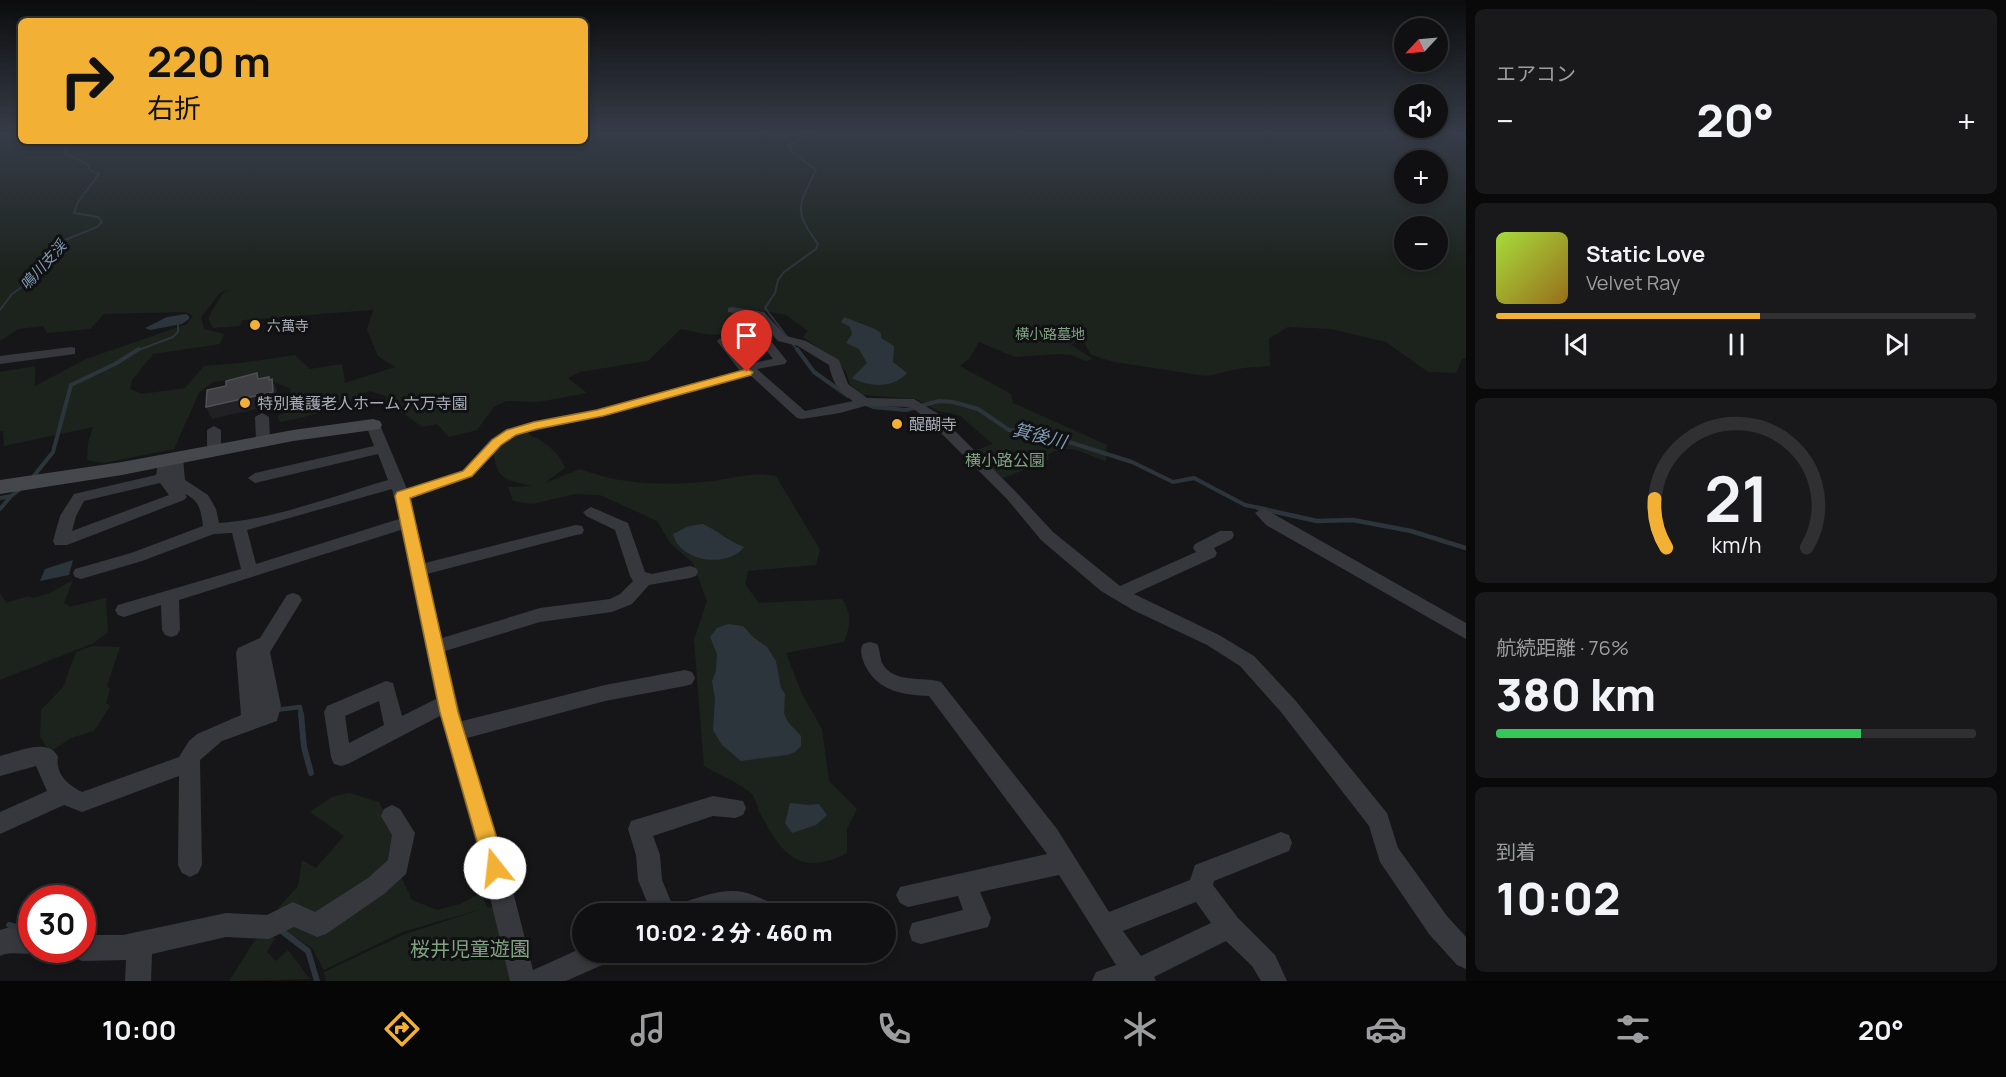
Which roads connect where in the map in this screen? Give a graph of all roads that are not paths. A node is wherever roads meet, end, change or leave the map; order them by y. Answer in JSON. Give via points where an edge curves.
{"nodes":[{"id":1,"x":732,"y":310,"type":"dead end"},
{"id":2,"x":71,"y":351,"type":"dead end"},
{"id":3,"x":0,"y":360,"type":"edge"},
{"id":4,"x":860,"y":403,"type":"junction"},
{"id":5,"x":262,"y":417,"type":"dead end"},
{"id":6,"x":373,"y":424,"type":"joint"},
{"id":7,"x":263,"y":440,"type":"junction"},
{"id":8,"x":383,"y":448,"type":"junction"},
{"id":9,"x":168,"y":466,"type":"junction"},
{"id":10,"x":255,"y":478,"type":"dead end"},
{"id":11,"x":0,"y":487,"type":"edge"},
{"id":12,"x":399,"y":489,"type":"junction"},
{"id":13,"x":591,"y":512,"type":"dead end"},
{"id":14,"x":1263,"y":513,"type":"dead end"},
{"id":15,"x":408,"y":522,"type":"junction"},
{"id":16,"x":238,"y":527,"type":"junction"},
{"id":17,"x":212,"y":530,"type":"junction"},
{"id":18,"x":576,"y":530,"type":"dead end"},
{"id":19,"x":1226,"y":536,"type":"dead end"},
{"id":20,"x":419,"y":570,"type":"junction"},
{"id":21,"x":250,"y":572,"type":"junction"},
{"id":22,"x":81,"y":573,"type":"dead end"},
{"id":23,"x":690,"y":573,"type":"dead end"},
{"id":24,"x":645,"y":579,"type":"junction"},
{"id":25,"x":1119,"y":594,"type":"junction"},
{"id":26,"x":170,"y":597,"type":"junction"},
{"id":27,"x":292,"y":600,"type":"dead end"},
{"id":28,"x":124,"y":610,"type":"dead end"},
{"id":29,"x":171,"y":630,"type":"dead end"},
{"id":30,"x":1466,"y":632,"type":"edge"},
{"id":31,"x":435,"y":647,"type":"junction"},
{"id":32,"x":870,"y":649,"type":"dead end"},
{"id":33,"x":685,"y":678,"type":"dead end"},
{"id":34,"x":447,"y":703,"type":"junction"},
{"id":35,"x":395,"y":729,"type":"dead end"},
{"id":36,"x":455,"y":732,"type":"junction"},
{"id":37,"x":189,"y":763,"type":"junction"},
{"id":38,"x":0,"y":766,"type":"edge"},
{"id":39,"x":64,"y":794,"type":"junction"},
{"id":40,"x":735,"y":808,"type":"dead end"},
{"id":41,"x":392,"y":816,"type":"dead end"},
{"id":42,"x":0,"y":822,"type":"edge"},
{"id":43,"x":1281,"y":843,"type":"dead end"},
{"id":44,"x":1064,"y":862,"type":"junction"},
{"id":45,"x":190,"y":865,"type":"dead end"},
{"id":46,"x":964,"y":883,"type":"junction"},
{"id":47,"x":1201,"y":888,"type":"junction"},
{"id":48,"x":908,"y":896,"type":"dead end"},
{"id":49,"x":659,"y":903,"type":"edge"},
{"id":50,"x":1104,"y":926,"type":"junction"},
{"id":51,"x":1229,"y":927,"type":"junction"},
{"id":52,"x":921,"y":932,"type":"dead end"},
{"id":53,"x":18,"y":941,"type":"edge"},
{"id":54,"x":0,"y":943,"type":"edge"},
{"id":55,"x":140,"y":944,"type":"junction"},
{"id":56,"x":96,"y":948,"type":"edge"},
{"id":57,"x":1466,"y":956,"type":"edge"},
{"id":58,"x":577,"y":963,"type":"edge"},
{"id":59,"x":1140,"y":976,"type":"edge"},
{"id":60,"x":138,"y":981,"type":"edge"},
{"id":61,"x":523,"y":981,"type":"edge"},
{"id":62,"x":537,"y":981,"type":"edge"},
{"id":63,"x":1105,"y":981,"type":"edge"},
{"id":64,"x":1274,"y":981,"type":"edge"}],
"edges":[{"from":1,"to":4,"type":"street","via":[[760,314],[784,339],[798,342],[835,363],[837,380]]},
{"from":2,"to":3,"type":"street"},
{"from":4,"to":12,"type":"street","via":[[802,415],[749,372],[511,432],[496,442],[467,474]]},
{"from":4,"to":25,"type":"street","via":[[920,407],[1012,496],[1047,536]]},
{"from":5,"to":7,"type":"street"},
{"from":6,"to":7,"type":"street"},
{"from":6,"to":8,"type":"street"},
{"from":7,"to":9,"type":"street","via":[[214,440]]},
{"from":8,"to":10,"type":"street"},
{"from":8,"to":12,"type":"street"},
{"from":9,"to":9,"type":"street","via":[[179,497],[61,540],[79,497]]},
{"from":9,"to":11,"type":"street"},
{"from":9,"to":17,"type":"street","via":[[181,486],[207,504]]},
{"from":12,"to":15,"type":"street"},
{"from":12,"to":16,"type":"street"},
{"from":13,"to":24,"type":"street","via":[[622,527],[638,576]]},
{"from":14,"to":30,"type":"street"},
{"from":15,"to":20,"type":"street"},
{"from":15,"to":21,"type":"street"},
{"from":16,"to":17,"type":"street"},
{"from":16,"to":21,"type":"street"},
{"from":17,"to":22,"type":"street"},
{"from":18,"to":20,"type":"street"},
{"from":19,"to":25,"type":"street","via":[[1202,548],[1209,553]]},
{"from":20,"to":31,"type":"street"},
{"from":21,"to":26,"type":"street"},
{"from":23,"to":24,"type":"street"},
{"from":24,"to":31,"type":"street","via":[[626,599],[612,605],[540,615]]},
{"from":25,"to":57,"type":"street","via":[[1247,661],[1379,821],[1388,854],[1438,925]]},
{"from":26,"to":28,"type":"street"},
{"from":26,"to":29,"type":"street"},
{"from":27,"to":37,"type":"street","via":[[261,651],[270,715],[207,737],[196,745]]},
{"from":31,"to":34,"type":"street"},
{"from":32,"to":44,"type":"street","via":[[871,662],[884,678],[902,687],[934,688]]},
{"from":33,"to":36,"type":"street","via":[[604,693]]},
{"from":34,"to":35,"type":"street"},
{"from":34,"to":36,"type":"street"},
{"from":36,"to":61,"type":"street"},
{"from":37,"to":39,"type":"street","via":[[82,802]]},
{"from":37,"to":45,"type":"street"},
{"from":38,"to":39,"type":"street","via":[[45,755],[50,778]]},
{"from":39,"to":42,"type":"street"},
{"from":40,"to":49,"type":"street","via":[[713,806],[639,829]]},
{"from":41,"to":55,"type":"street","via":[[404,833],[398,866],[376,886],[317,925],[292,914],[279,921],[226,925]]},
{"from":43,"to":47,"type":"street","via":[[1203,873]]},
{"from":44,"to":46,"type":"street"},
{"from":44,"to":50,"type":"street"},
{"from":46,"to":48,"type":"street"},
{"from":46,"to":52,"type":"street","via":[[979,918]]},
{"from":47,"to":50,"type":"street"},
{"from":47,"to":51,"type":"street"},
{"from":50,"to":59,"type":"street"},
{"from":51,"to":59,"type":"street"},
{"from":51,"to":64,"type":"street","via":[[1262,957]]},
{"from":53,"to":54,"type":"street"},
{"from":55,"to":56,"type":"street"},
{"from":55,"to":60,"type":"street"},
{"from":58,"to":62,"type":"street"},
{"from":59,"to":63,"type":"street"}]}
